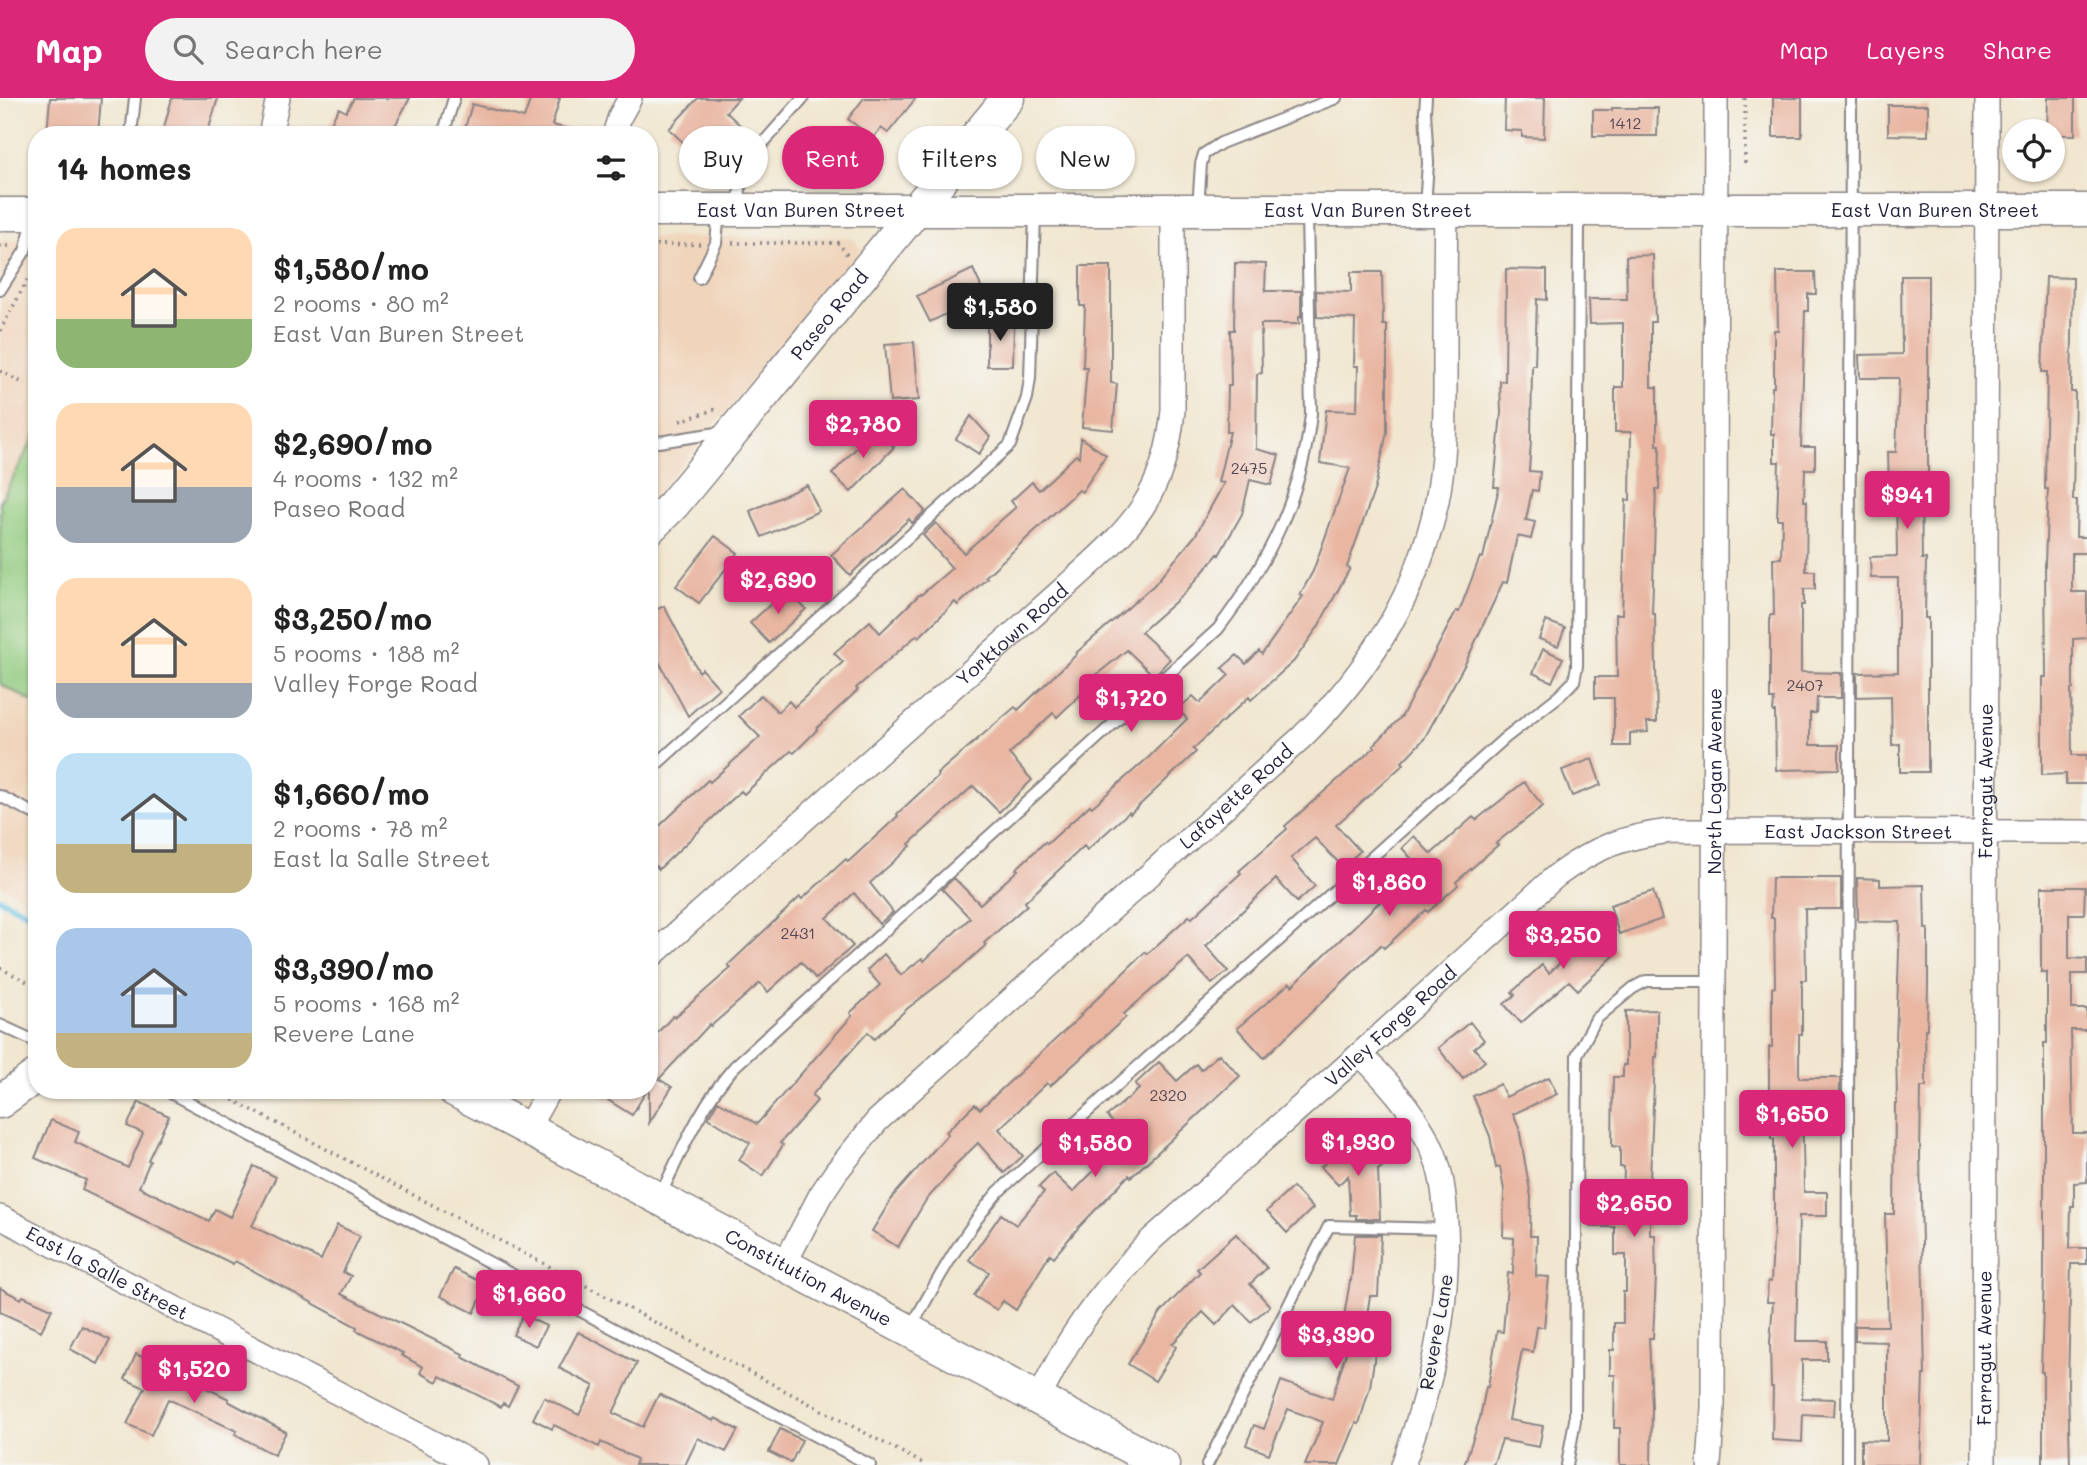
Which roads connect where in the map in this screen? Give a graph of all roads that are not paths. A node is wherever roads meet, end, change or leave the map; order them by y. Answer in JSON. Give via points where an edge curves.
{"nodes":[{"id":1,"x":135,"y":98,"type":"edge"},
{"id":2,"x":278,"y":98,"type":"edge"},
{"id":3,"x":454,"y":98,"type":"edge"},
{"id":4,"x":630,"y":98,"type":"edge"},
{"id":5,"x":803,"y":98,"type":"edge"},
{"id":6,"x":1008,"y":98,"type":"edge"},
{"id":7,"x":1336,"y":98,"type":"edge"},
{"id":8,"x":1426,"y":98,"type":"edge"},
{"id":9,"x":1716,"y":98,"type":"edge"},
{"id":10,"x":1851,"y":98,"type":"edge"},
{"id":11,"x":1987,"y":98,"type":"edge"},
{"id":12,"x":132,"y":126,"type":"edge"},
{"id":13,"x":272,"y":126,"type":"edge"},
{"id":14,"x":446,"y":126,"type":"edge"},
{"id":15,"x":617,"y":126,"type":"edge"},
{"id":16,"x":1435,"y":209,"type":"junction"},
{"id":17,"x":1579,"y":209,"type":"junction"},
{"id":18,"x":1715,"y":209,"type":"junction"},
{"id":19,"x":1986,"y":209,"type":"junction"},
{"id":20,"x":658,"y":210,"type":"edge"},
{"id":21,"x":729,"y":210,"type":"junction"},
{"id":22,"x":914,"y":210,"type":"junction"},
{"id":23,"x":1307,"y":210,"type":"junction"},
{"id":24,"x":1850,"y":210,"type":"junction"},
{"id":25,"x":2087,"y":210,"type":"edge"},
{"id":26,"x":1035,"y":211,"type":"junction"},
{"id":27,"x":1185,"y":211,"type":"junction"},
{"id":28,"x":0,"y":214,"type":"edge"},
{"id":29,"x":28,"y":214,"type":"edge"},
{"id":30,"x":28,"y":241,"type":"edge"},
{"id":31,"x":699,"y":278,"type":"dead end"},
{"id":32,"x":0,"y":290,"type":"edge"},
{"id":33,"x":729,"y":418,"type":"junction"},
{"id":34,"x":658,"y":442,"type":"edge"},
{"id":35,"x":658,"y":520,"type":"edge"},
{"id":36,"x":658,"y":763,"type":"edge"},
{"id":37,"x":0,"y":796,"type":"edge"},
{"id":38,"x":28,"y":811,"type":"edge"},
{"id":39,"x":1713,"y":831,"type":"junction"},
{"id":40,"x":1847,"y":832,"type":"junction"},
{"id":41,"x":1986,"y":832,"type":"junction"},
{"id":42,"x":2087,"y":832,"type":"edge"},
{"id":43,"x":658,"y":950,"type":"edge"},
{"id":44,"x":1713,"y":981,"type":"junction"},
{"id":45,"x":0,"y":1025,"type":"edge"},
{"id":46,"x":28,"y":1038,"type":"edge"},
{"id":47,"x":1360,"y":1054,"type":"junction"},
{"id":48,"x":28,"y":1082,"type":"edge"},
{"id":49,"x":181,"y":1099,"type":"edge"},
{"id":50,"x":471,"y":1099,"type":"edge"},
{"id":51,"x":544,"y":1099,"type":"edge"},
{"id":52,"x":0,"y":1102,"type":"edge"},
{"id":53,"x":527,"y":1129,"type":"junction"},
{"id":54,"x":658,"y":1198,"type":"junction"},
{"id":55,"x":0,"y":1217,"type":"edge"},
{"id":56,"x":1446,"y":1229,"type":"junction"},
{"id":57,"x":784,"y":1265,"type":"junction"},
{"id":58,"x":909,"y":1331,"type":"junction"},
{"id":59,"x":1038,"y":1400,"type":"junction"},
{"id":60,"x":452,"y":1459,"type":"edge"},
{"id":61,"x":476,"y":1465,"type":"edge"},
{"id":62,"x":870,"y":1465,"type":"edge"},
{"id":63,"x":1163,"y":1465,"type":"edge"},
{"id":64,"x":1207,"y":1465,"type":"edge"},
{"id":65,"x":1403,"y":1465,"type":"edge"},
{"id":66,"x":1567,"y":1465,"type":"edge"},
{"id":67,"x":1709,"y":1465,"type":"edge"},
{"id":68,"x":1847,"y":1465,"type":"edge"},
{"id":69,"x":1984,"y":1465,"type":"edge"}],
"edges":[{"from":1,"to":12,"type":"lane"},
{"from":2,"to":13,"type":"street"},
{"from":3,"to":14,"type":"lane"},
{"from":4,"to":15,"type":"street"},
{"from":5,"to":21,"type":"lane","via":[[741,168]]},
{"from":6,"to":22,"type":"street","name":"Paseo Road"},
{"from":7,"to":27,"type":"lane","via":[[1204,154]]},
{"from":8,"to":16,"type":"lane"},
{"from":9,"to":18,"type":"street","name":"North Logan Avenue"},
{"from":10,"to":24,"type":"lane"},
{"from":11,"to":19,"type":"street","name":"Farragut Avenue"},
{"from":16,"to":17,"type":"street","name":"East Van Buren Street"},
{"from":16,"to":23,"type":"street","name":"East Van Buren Street"},
{"from":16,"to":57,"type":"street","name":"Lafayette Road","via":[[1443,461],[1428,538],[1382,641],[1302,737],[877,1121],[820,1196]]},
{"from":17,"to":18,"type":"street","name":"East Van Buren Street"},
{"from":17,"to":58,"type":"lane","via":[[1578,652],[1574,681],[1486,754],[998,1192],[956,1249]]},
{"from":18,"to":24,"type":"street","name":"East Van Buren Street"},
{"from":18,"to":39,"type":"street","name":"North Logan Avenue"},
{"from":19,"to":24,"type":"street","name":"East Van Buren Street"},
{"from":19,"to":25,"type":"street","name":"East Van Buren Street"},
{"from":19,"to":41,"type":"street","name":"Farragut Avenue"},
{"from":20,"to":21,"type":"street","name":"East Van Buren Street"},
{"from":21,"to":22,"type":"street","name":"East Van Buren Street"},
{"from":21,"to":31,"type":"lane"},
{"from":22,"to":26,"type":"street","name":"East Van Buren Street"},
{"from":22,"to":33,"type":"street","name":"Paseo Road"},
{"from":23,"to":27,"type":"street","name":"East Van Buren Street"},
{"from":23,"to":54,"type":"lane","via":[[1308,441],[1285,522],[1235,608],[1219,629],[742,1059],[716,1087]]},
{"from":24,"to":40,"type":"lane"},
{"from":26,"to":27,"type":"street","name":"East Van Buren Street"},
{"from":26,"to":36,"type":"lane","via":[[1030,378],[1010,445]]},
{"from":27,"to":43,"type":"street","name":"Yorktown Road","via":[[1170,439],[1142,511],[1070,583]]},
{"from":28,"to":29,"type":"street"},
{"from":30,"to":32,"type":"lane"},
{"from":33,"to":34,"type":"lane"},
{"from":33,"to":35,"type":"street","name":"Paseo Road","via":[[673,505]]},
{"from":37,"to":38,"type":"lane"},
{"from":39,"to":40,"type":"street","name":"East Jackson Street"},
{"from":39,"to":44,"type":"street","name":"North Logan Avenue"},
{"from":39,"to":47,"type":"street","name":"Valley Forge Road","via":[[1642,835],[1610,843],[1582,857]]},
{"from":40,"to":41,"type":"street","name":"East Jackson Street"},
{"from":40,"to":68,"type":"lane"},
{"from":41,"to":42,"type":"street","name":"East Jackson Street"},
{"from":41,"to":69,"type":"street","name":"Farragut Avenue"},
{"from":44,"to":66,"type":"lane","via":[[1646,981],[1633,988],[1596,1019],[1577,1055],[1575,1420]]},
{"from":44,"to":67,"type":"street","name":"North Logan Avenue","via":[[1713,1408]]},
{"from":45,"to":46,"type":"lane"},
{"from":47,"to":56,"type":"street","name":"Revere Lane","via":[[1393,1088],[1430,1144],[1441,1181]]},
{"from":47,"to":59,"type":"street","name":"Valley Forge Road","via":[[1123,1268],[1072,1338]]},
{"from":48,"to":52,"type":"street"},
{"from":49,"to":62,"type":"lane"},
{"from":50,"to":53,"type":"street","name":"Constitution Avenue"},
{"from":51,"to":53,"type":"street"},
{"from":53,"to":54,"type":"street","name":"Constitution Avenue"},
{"from":54,"to":57,"type":"street","name":"Constitution Avenue"},
{"from":55,"to":60,"type":"street","name":"East la Salle Street"},
{"from":56,"to":64,"type":"lane","via":[[1329,1226]]},
{"from":56,"to":65,"type":"street","name":"Revere Lane","via":[[1446,1291],[1439,1335],[1417,1428]]},
{"from":57,"to":58,"type":"street","name":"Constitution Avenue"},
{"from":58,"to":59,"type":"street","name":"Constitution Avenue"},
{"from":59,"to":63,"type":"street","name":"Constitution Avenue"},
{"from":60,"to":61,"type":"street","name":"East la Salle Street"}]}
